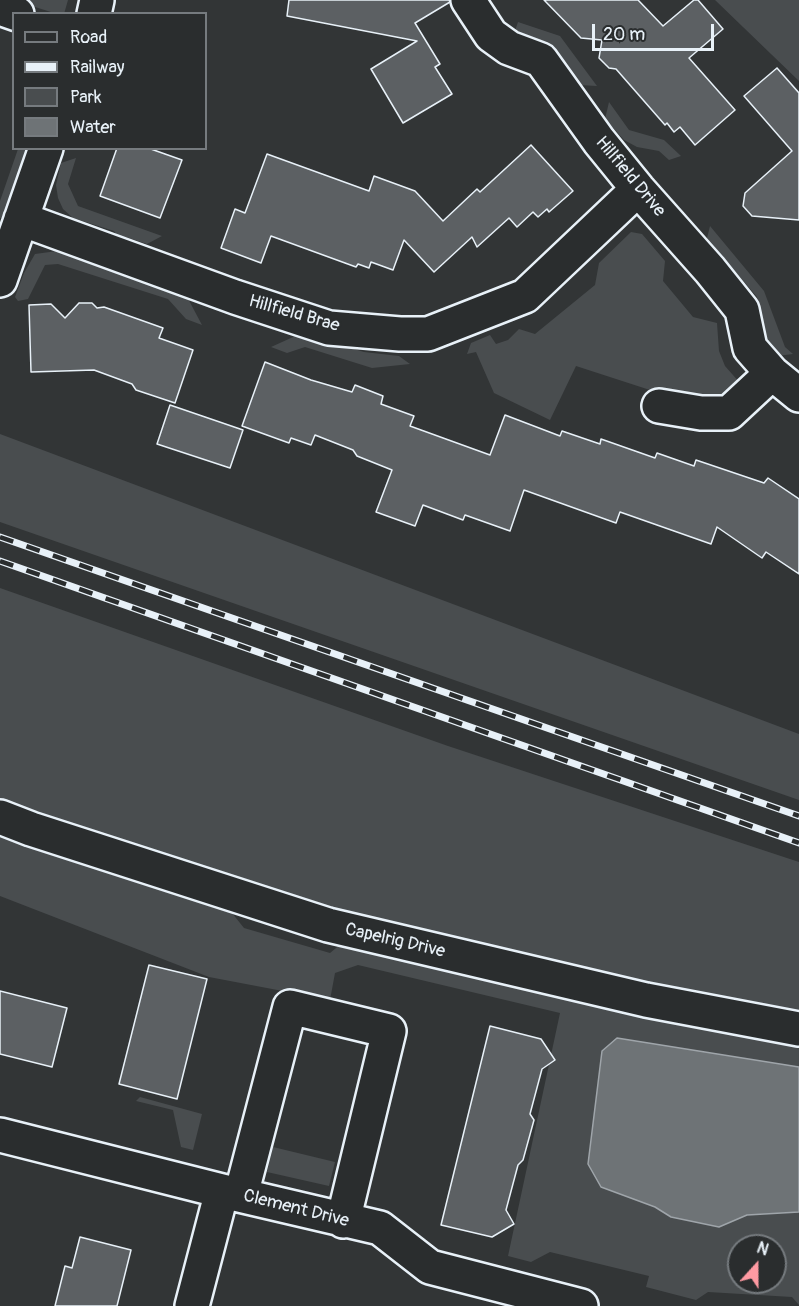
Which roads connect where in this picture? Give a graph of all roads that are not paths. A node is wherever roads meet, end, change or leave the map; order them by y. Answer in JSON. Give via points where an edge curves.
{"nodes":[{"id":1,"x":468,"y":0,"type":"edge"},
{"id":2,"x":45,"y":150,"type":"edge"},
{"id":3,"x":638,"y":189,"type":"junction"},
{"id":4,"x":21,"y":219,"type":"junction"},
{"id":5,"x":0,"y":280,"type":"edge"},
{"id":6,"x":771,"y":373,"type":"junction"},
{"id":7,"x":799,"y":395,"type":"edge"},
{"id":8,"x":659,"y":406,"type":"dead end"},
{"id":9,"x":0,"y":817,"type":"edge"},
{"id":10,"x":799,"y":1029,"type":"edge"},
{"id":11,"x":0,"y":1135,"type":"edge"},
{"id":12,"x":232,"y":1193,"type":"junction"},
{"id":13,"x":343,"y":1221,"type":"junction"},
{"id":14,"x":192,"y":1306,"type":"edge"},
{"id":15,"x":581,"y":1306,"type":"edge"}],
"edges":[{"from":1,"to":3,"type":"street","name":"Hillfield Drive","via":[[491,35],[509,48],[541,60]]},
{"from":2,"to":4,"type":"street"},
{"from":3,"to":4,"type":"street","name":"Hillfield Brae","via":[[525,296],[428,334],[329,328]]},
{"from":3,"to":6,"type":"street","name":"Hillfield Drive","via":[[742,310],[750,348]]},
{"from":4,"to":5,"type":"street"},
{"from":6,"to":7,"type":"street","name":"Hillfield Drive"},
{"from":6,"to":8,"type":"street","via":[[729,413]]},
{"from":9,"to":10,"type":"street","name":"Capelrig Drive","via":[[328,925],[646,1000]]},
{"from":11,"to":12,"type":"street","name":"Clement Drive"},
{"from":12,"to":13,"type":"street","name":"Clement Drive"},
{"from":12,"to":13,"type":"street","via":[[290,1007],[389,1031]]},
{"from":12,"to":14,"type":"street"},
{"from":13,"to":15,"type":"street","name":"Clement Drive","via":[[380,1228],[430,1267]]}]}
